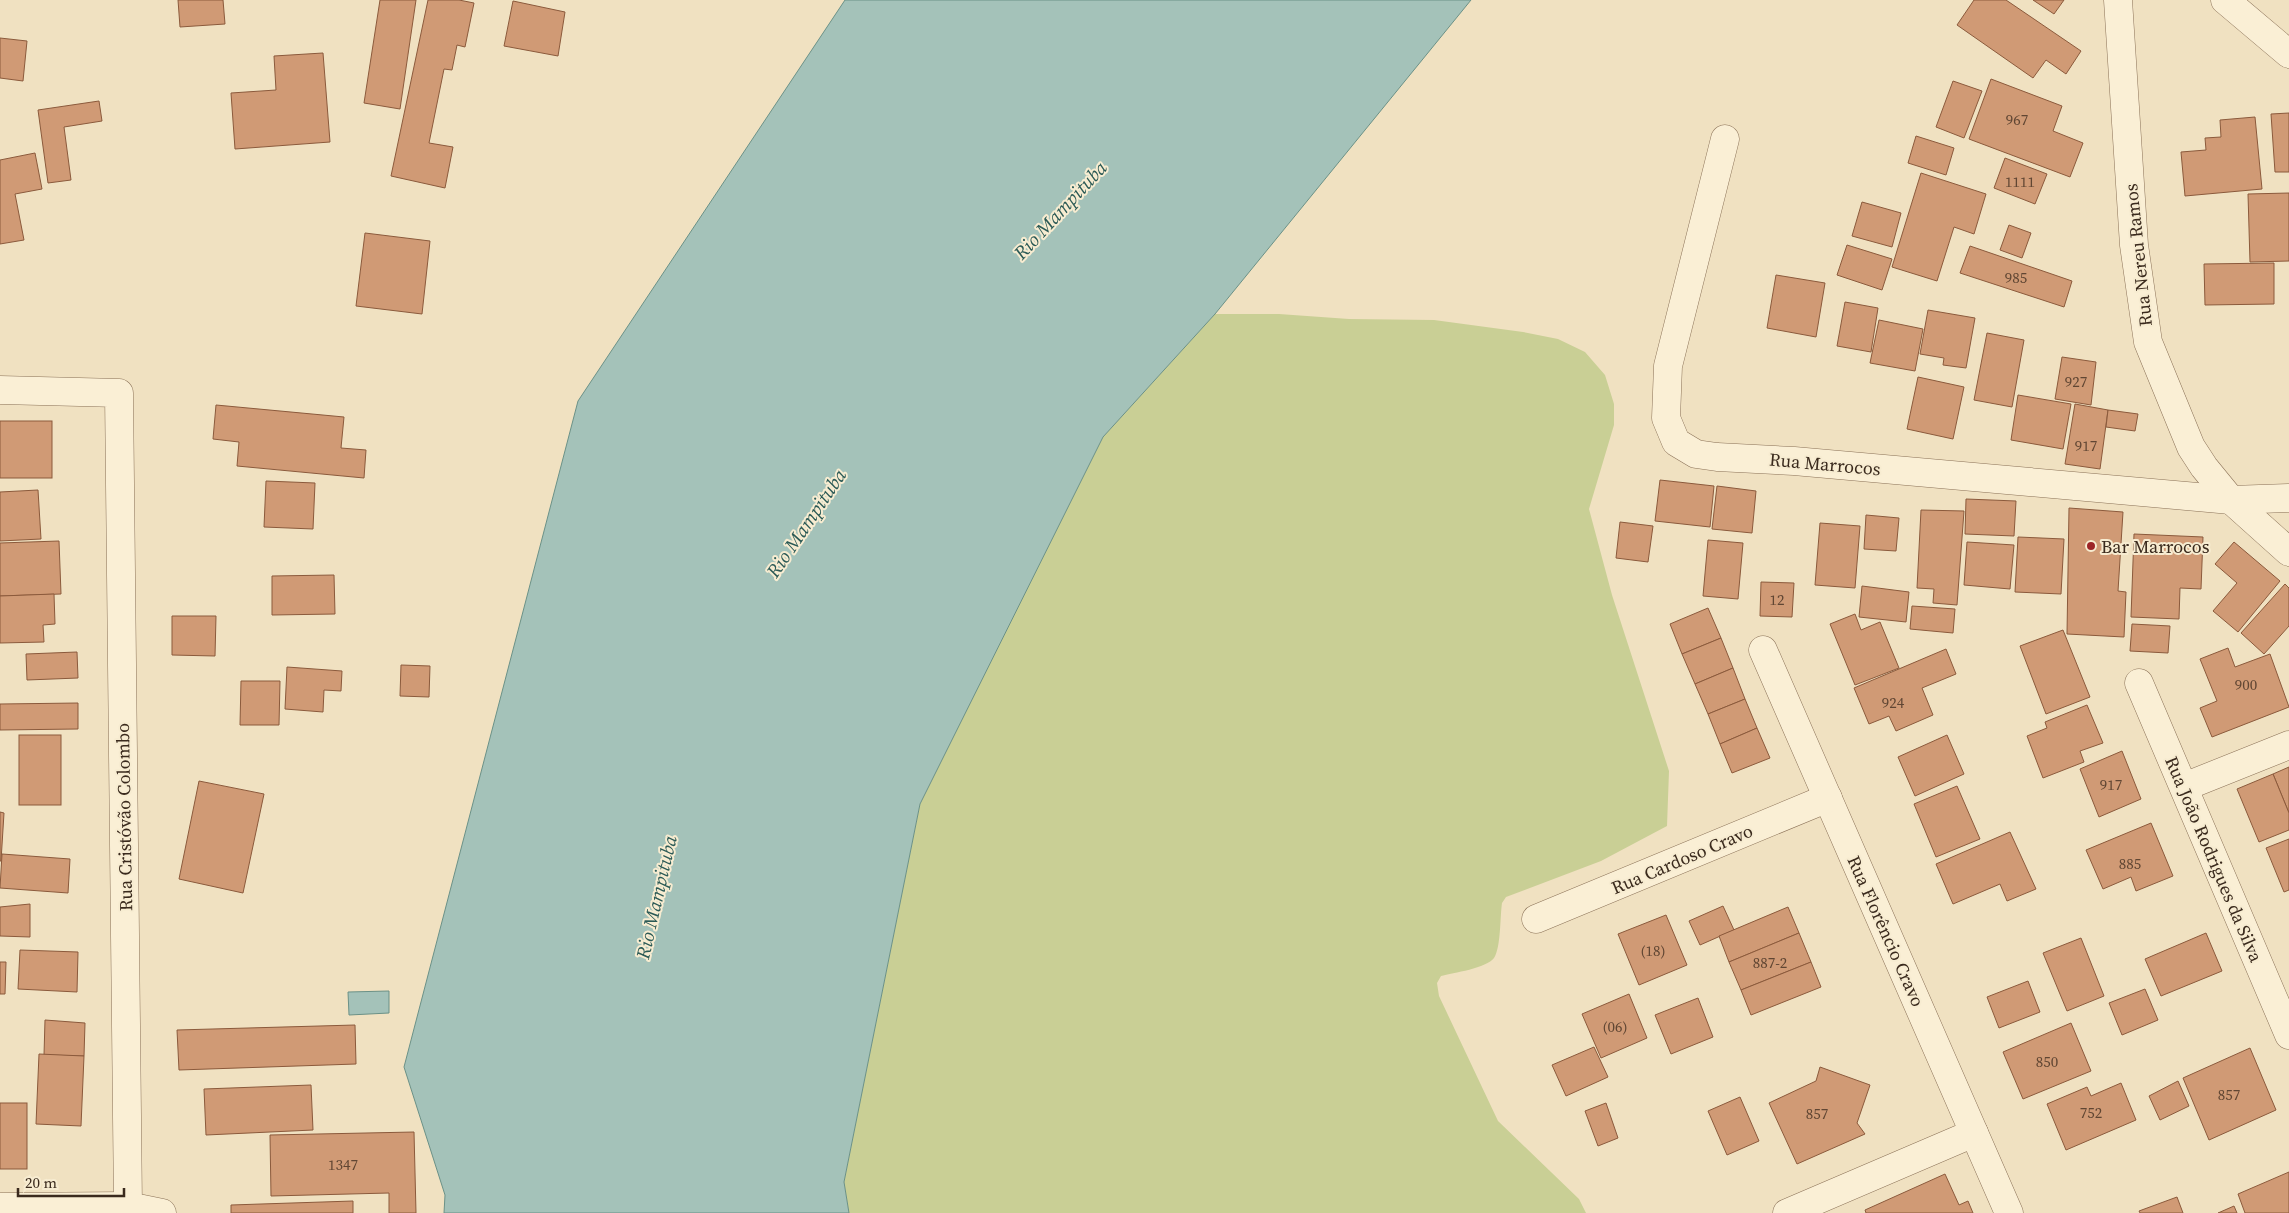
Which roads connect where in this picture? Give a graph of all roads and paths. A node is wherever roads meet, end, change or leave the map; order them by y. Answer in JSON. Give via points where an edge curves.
{"nodes":[{"id":1,"x":2118,"y":0,"type":"edge"},
{"id":2,"x":2225,"y":0,"type":"edge"},
{"id":3,"x":2289,"y":54,"type":"edge"},
{"id":4,"x":1726,"y":139,"type":"dead end"},
{"id":5,"x":0,"y":390,"type":"edge"},
{"id":6,"x":2289,"y":498,"type":"edge"},
{"id":7,"x":2231,"y":500,"type":"junction"},
{"id":8,"x":2289,"y":552,"type":"edge"},
{"id":9,"x":1763,"y":650,"type":"dead end"},
{"id":10,"x":2139,"y":683,"type":"dead end"},
{"id":11,"x":2289,"y":744,"type":"edge"},
{"id":12,"x":2184,"y":787,"type":"junction"},
{"id":13,"x":1828,"y":798,"type":"junction"},
{"id":14,"x":1536,"y":919,"type":"dead end"},
{"id":15,"x":2289,"y":1035,"type":"edge"},
{"id":16,"x":1974,"y":1133,"type":"junction"},
{"id":17,"x":128,"y":1206,"type":"junction"},
{"id":18,"x":0,"y":1207,"type":"edge"},
{"id":19,"x":162,"y":1213,"type":"edge"},
{"id":20,"x":1788,"y":1213,"type":"edge"},
{"id":21,"x":2009,"y":1213,"type":"edge"}],
"edges":[{"from":1,"to":7,"type":"street","name":"Rua Nereu Ramos","via":[[2134,245],[2148,342],[2191,447]]},
{"from":2,"to":3,"type":"street"},
{"from":4,"to":7,"type":"street","name":"Rua Marrocos","via":[[1668,366],[1666,418],[1676,442],[1696,454]]},
{"from":5,"to":17,"type":"street","name":"Rua Cristóvão Colombo","via":[[119,393]]},
{"from":6,"to":7,"type":"street","name":"Rua Marrocos"},
{"from":7,"to":8,"type":"street","name":"Rua Nereu Ramos"},
{"from":9,"to":13,"type":"street","name":"Rua Florêncio Cravo"},
{"from":10,"to":12,"type":"street","name":"Rua João Rodrigues da Silva"},
{"from":11,"to":12,"type":"street"},
{"from":12,"to":15,"type":"street","name":"Rua João Rodrigues da Silva"},
{"from":13,"to":14,"type":"street","name":"Rua Cardoso Cravo"},
{"from":13,"to":16,"type":"street","name":"Rua Florêncio Cravo"},
{"from":16,"to":20,"type":"street"},
{"from":16,"to":21,"type":"street","name":"Rua Florêncio Cravo"},
{"from":17,"to":18,"type":"street"},
{"from":17,"to":19,"type":"street"}]}
